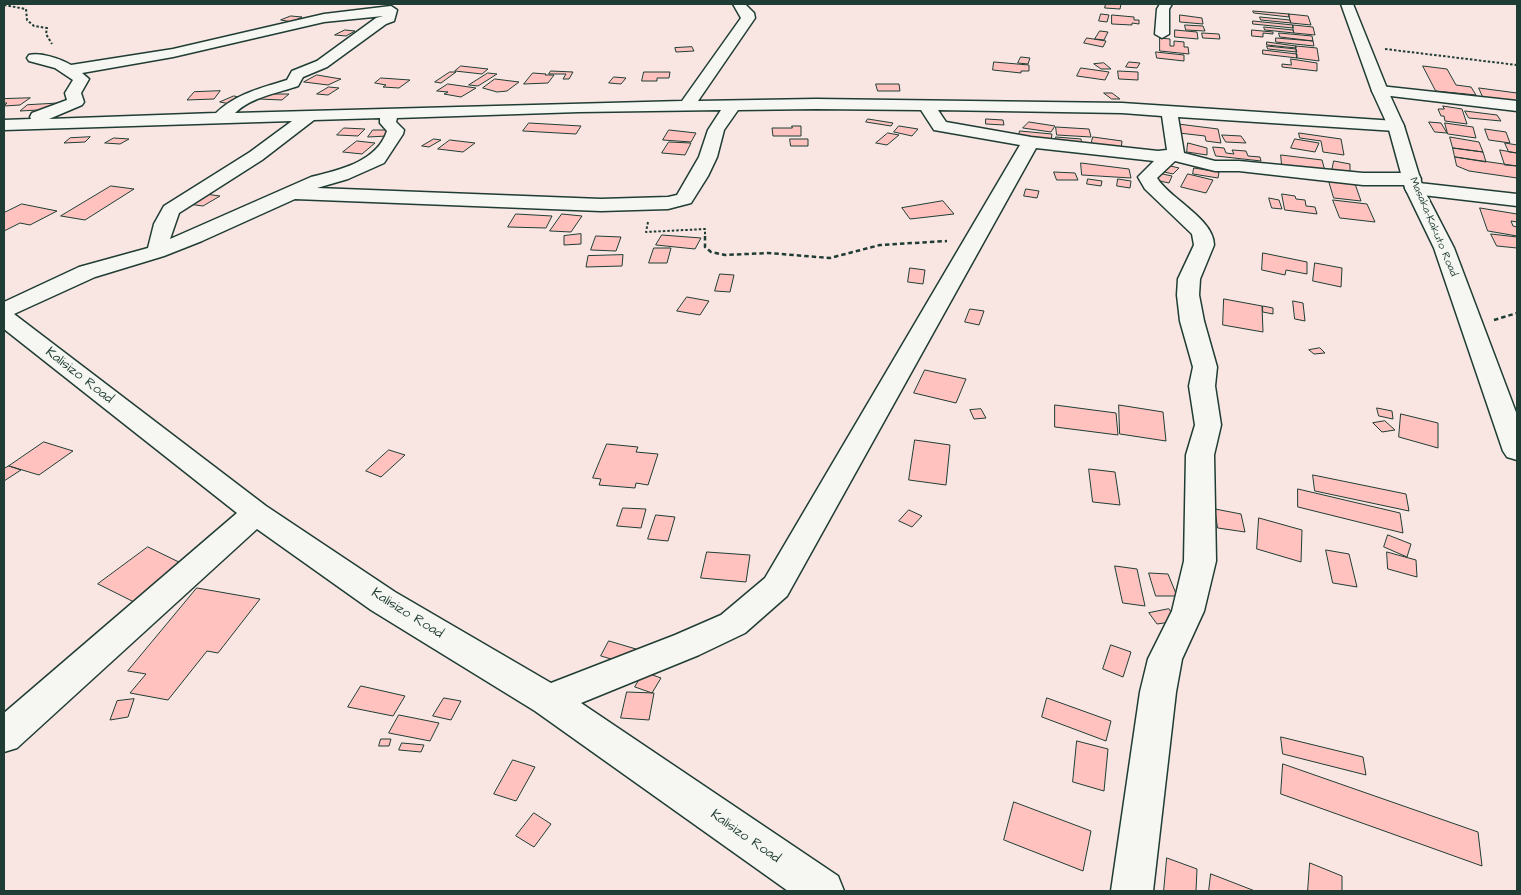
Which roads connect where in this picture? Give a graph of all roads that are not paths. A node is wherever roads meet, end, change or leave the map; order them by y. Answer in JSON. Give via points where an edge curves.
{"nodes":[{"id":1,"x":739,"y":4,"type":"edge"},
{"id":2,"x":1166,"y":4,"type":"edge"},
{"id":3,"x":1347,"y":4,"type":"edge"},
{"id":4,"x":394,"y":8,"type":"edge"},
{"id":5,"x":1162,"y":34,"type":"dead end"},
{"id":6,"x":34,"y":58,"type":"road end"},
{"id":7,"x":70,"y":70,"type":"junction"},
{"id":8,"x":1380,"y":91,"type":"junction"},
{"id":9,"x":733,"y":105,"type":"junction"},
{"id":10,"x":926,"y":105,"type":"junction"},
{"id":11,"x":686,"y":106,"type":"junction"},
{"id":12,"x":1517,"y":106,"type":"edge"},
{"id":13,"x":1168,"y":110,"type":"junction"},
{"id":14,"x":389,"y":114,"type":"junction"},
{"id":15,"x":309,"y":116,"type":"junction"},
{"id":16,"x":220,"y":119,"type":"junction"},
{"id":17,"x":30,"y":124,"type":"junction"},
{"id":18,"x":4,"y":125,"type":"edge"},
{"id":19,"x":1396,"y":126,"type":"junction"},
{"id":20,"x":1031,"y":142,"type":"junction"},
{"id":21,"x":1172,"y":155,"type":"junction"},
{"id":22,"x":1413,"y":184,"type":"junction"},
{"id":23,"x":292,"y":193,"type":"junction"},
{"id":24,"x":1517,"y":200,"type":"edge"},
{"id":25,"x":157,"y":252,"type":"junction"},
{"id":26,"x":4,"y":310,"type":"edge"},
{"id":27,"x":4,"y":318,"type":"edge"},
{"id":28,"x":19,"y":342,"type":"edge"},
{"id":29,"x":1517,"y":451,"type":"edge"},
{"id":30,"x":256,"y":513,"type":"junction"},
{"id":31,"x":548,"y":700,"type":"junction"},
{"id":32,"x":4,"y":736,"type":"edge"},
{"id":33,"x":824,"y":891,"type":"edge"},
{"id":34,"x":1132,"y":891,"type":"edge"}],
"edges":[{"from":1,"to":11,"type":"main road","via":[[748,13],[748,18]]},
{"from":2,"to":5,"type":"main road"},
{"from":3,"to":8,"type":"main road","name":"Masaka-Kakuto Road"},
{"from":4,"to":7,"type":"main road","via":[[324,18],[174,53]]},
{"from":4,"to":16,"type":"main road","via":[[389,18],[322,64],[297,74],[293,83],[252,96],[234,105]]},
{"from":6,"to":7,"type":"main road"},
{"from":7,"to":17,"type":"main road","via":[[81,79],[73,93],[76,102],[36,118]]},
{"from":8,"to":12,"type":"main road"},
{"from":8,"to":19,"type":"main road","name":"Masaka-Kakuto Road"},
{"from":9,"to":10,"type":"main road"},
{"from":9,"to":11,"type":"main road"},
{"from":9,"to":23,"type":"main road","via":[[716,130],[708,157],[684,199],[668,203],[600,205]]},
{"from":10,"to":13,"type":"main road"},
{"from":10,"to":20,"type":"main road","via":[[940,126]]},
{"from":11,"to":14,"type":"main road"},
{"from":13,"to":19,"type":"main road"},
{"from":13,"to":21,"type":"main road","via":[[1176,151]]},
{"from":14,"to":15,"type":"main road"},
{"from":14,"to":23,"type":"main road","via":[[388,123],[396,134],[378,159]]},
{"from":15,"to":16,"type":"main road"},
{"from":15,"to":25,"type":"main road","via":[[256,156],[171,210]]},
{"from":16,"to":17,"type":"main road"},
{"from":17,"to":18,"type":"main road"},
{"from":19,"to":22,"type":"main road","name":"Masaka-Kakuto Road"},
{"from":20,"to":21,"type":"main road","via":[[1140,156]]},
{"from":20,"to":31,"type":"main road","via":[[776,587],[733,624]]},
{"from":21,"to":22,"type":"main road","via":[[1226,168],[1239,166]]},
{"from":21,"to":34,"type":"main road","via":[[1148,177],[1204,239],[1189,279],[1188,295],[1205,367],[1202,386],[1208,425],[1200,455],[1200,561],[1188,611],[1165,659],[1158,692]]},
{"from":22,"to":24,"type":"main road"},
{"from":22,"to":29,"type":"main road","name":"Masaka-Kakuto Road","via":[[1444,248]]},
{"from":23,"to":25,"type":"main road"},
{"from":25,"to":26,"type":"main road","via":[[87,272]]},
{"from":27,"to":28,"type":"main road","name":"Kalisizo Road"},
{"from":28,"to":30,"type":"main road","name":"Kalisizo Road"},
{"from":30,"to":31,"type":"main road","name":"Kalisizo Road","via":[[383,601]]},
{"from":30,"to":32,"type":"main road"},
{"from":31,"to":33,"type":"main road","name":"Kalisizo Road"}]}
